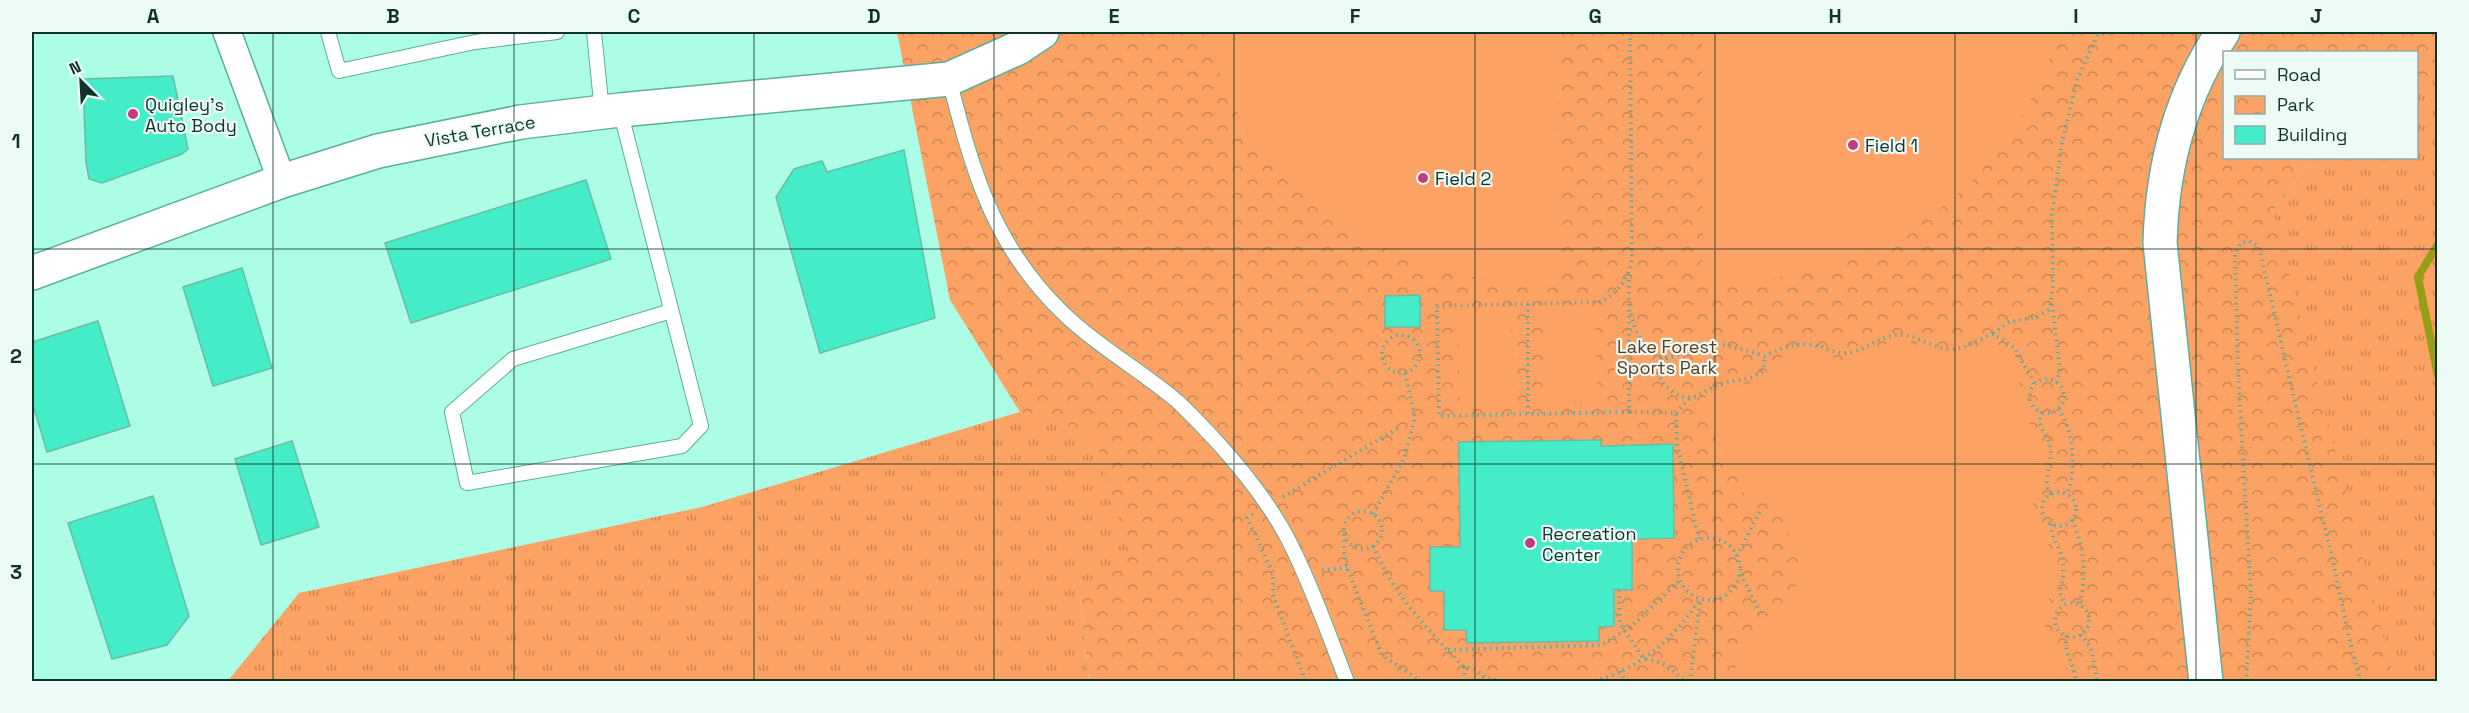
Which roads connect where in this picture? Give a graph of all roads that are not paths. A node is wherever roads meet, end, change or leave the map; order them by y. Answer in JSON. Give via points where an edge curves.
{"nodes":[{"id":1,"x":227,"y":32,"type":"edge"},
{"id":2,"x":328,"y":32,"type":"edge"},
{"id":3,"x":557,"y":32,"type":"edge"},
{"id":4,"x":594,"y":32,"type":"edge"},
{"id":5,"x":1042,"y":32,"type":"edge"},
{"id":6,"x":2223,"y":32,"type":"edge"},
{"id":7,"x":949,"y":79,"type":"junction"},
{"id":8,"x":611,"y":111,"type":"junction"},
{"id":9,"x":282,"y":181,"type":"junction"},
{"id":10,"x":32,"y":273,"type":"edge"},
{"id":11,"x":671,"y":311,"type":"junction"},
{"id":12,"x":1347,"y":681,"type":"edge"},
{"id":13,"x":2206,"y":681,"type":"edge"}],
"edges":[{"from":1,"to":9,"type":"street"},
{"from":2,"to":3,"type":"lane","via":[[339,71],[475,42]]},
{"from":4,"to":8,"type":"lane"},
{"from":5,"to":7,"type":"street","name":"Vista Terrace","via":[[1018,48]]},
{"from":6,"to":13,"type":"street","via":[[2181,115],[2162,202],[2160,243]]},
{"from":7,"to":8,"type":"street","name":"Vista Terrace"},
{"from":7,"to":12,"type":"lane","via":[[970,160],[990,213],[1036,285],[1089,336],[1177,401],[1219,444],[1268,506],[1299,561]]},
{"from":8,"to":9,"type":"street","name":"Vista Terrace","via":[[442,136]]},
{"from":8,"to":11,"type":"lane"},
{"from":9,"to":10,"type":"street","name":"Vista Terrace"},
{"from":11,"to":11,"type":"lane","via":[[701,426],[682,446],[467,483],[452,412],[513,359]]}]}
